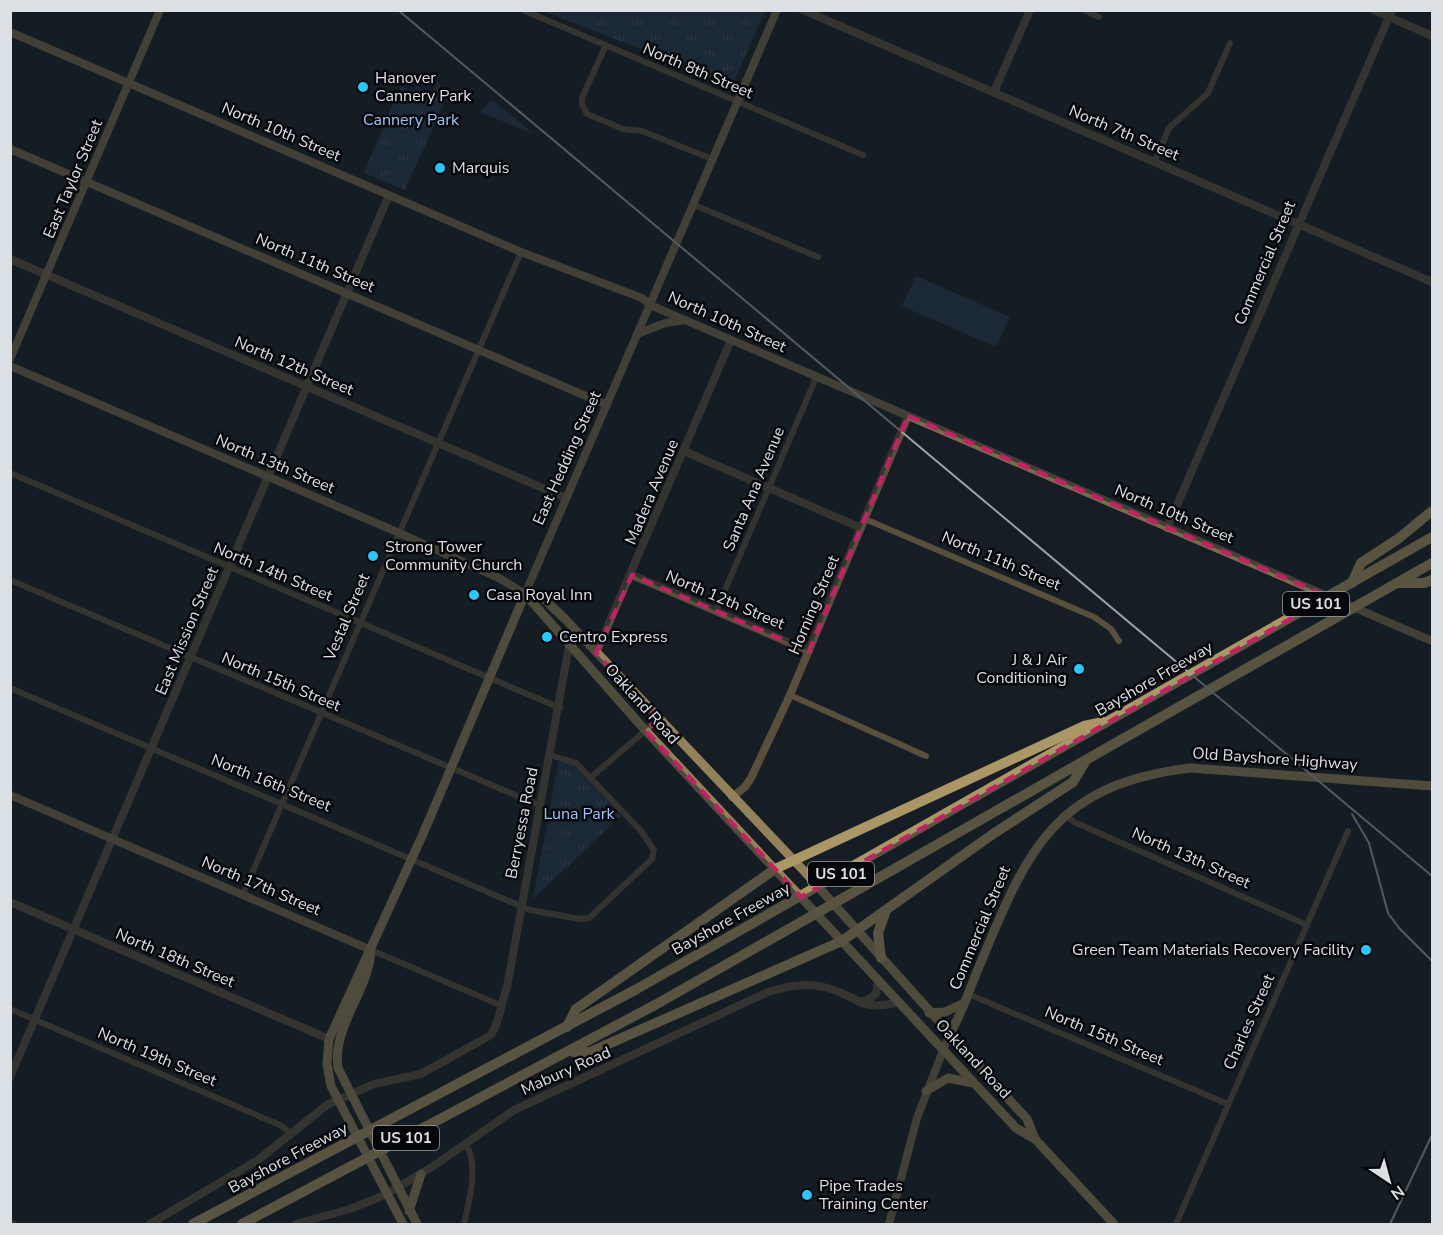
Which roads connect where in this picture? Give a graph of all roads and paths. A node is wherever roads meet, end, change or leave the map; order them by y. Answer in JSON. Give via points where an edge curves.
{"nodes":[{"id":1,"x":160,"y":10,"type":"edge"},
{"id":2,"x":523,"y":10,"type":"edge"},
{"id":3,"x":777,"y":10,"type":"edge"},
{"id":4,"x":804,"y":10,"type":"edge"},
{"id":5,"x":1030,"y":10,"type":"edge"},
{"id":6,"x":1084,"y":10,"type":"edge"},
{"id":7,"x":1374,"y":10,"type":"edge"},
{"id":8,"x":1390,"y":14,"type":"edge"},
{"id":9,"x":1100,"y":17,"type":"dead end"},
{"id":10,"x":10,"y":32,"type":"edge"},
{"id":11,"x":1432,"y":36,"type":"edge"},
{"id":12,"x":1230,"y":43,"type":"dead end"},
{"id":13,"x":605,"y":47,"type":"junction"},
{"id":14,"x":129,"y":83,"type":"junction"},
{"id":15,"x":994,"y":92,"type":"junction"},
{"id":16,"x":736,"y":101,"type":"junction"},
{"id":17,"x":10,"y":149,"type":"edge"},
{"id":18,"x":863,"y":155,"type":"dead end"},
{"id":19,"x":712,"y":159,"type":"junction"},
{"id":20,"x":1155,"y":161,"type":"junction"},
{"id":21,"x":88,"y":182,"type":"junction"},
{"id":22,"x":389,"y":195,"type":"junction"},
{"id":23,"x":692,"y":204,"type":"junction"},
{"id":24,"x":1299,"y":223,"type":"junction"},
{"id":25,"x":521,"y":252,"type":"junction"},
{"id":26,"x":818,"y":257,"type":"dead end"},
{"id":27,"x":10,"y":259,"type":"edge"},
{"id":28,"x":47,"y":275,"type":"junction"},
{"id":29,"x":1432,"y":282,"type":"edge"},
{"id":30,"x":347,"y":292,"type":"junction"},
{"id":31,"x":650,"y":305,"type":"junction"},
{"id":32,"x":685,"y":320,"type":"junction"},
{"id":33,"x":637,"y":334,"type":"junction"},
{"id":34,"x":731,"y":340,"type":"junction"},
{"id":35,"x":477,"y":349,"type":"junction"},
{"id":36,"x":10,"y":359,"type":"edge"},
{"id":37,"x":10,"y":366,"type":"edge"},
{"id":38,"x":816,"y":378,"type":"junction"},
{"id":39,"x":306,"y":386,"type":"junction"},
{"id":40,"x":607,"y":405,"type":"junction"},
{"id":41,"x":908,"y":417,"type":"junction"},
{"id":42,"x":436,"y":443,"type":"junction"},
{"id":43,"x":684,"y":451,"type":"junction"},
{"id":44,"x":10,"y":473,"type":"edge"},
{"id":45,"x":268,"y":477,"type":"junction"},
{"id":46,"x":770,"y":488,"type":"junction"},
{"id":47,"x":566,"y":498,"type":"junction"},
{"id":48,"x":1432,"y":511,"type":"edge"},
{"id":49,"x":865,"y":519,"type":"junction"},
{"id":50,"x":861,"y":528,"type":"junction"},
{"id":51,"x":1167,"y":528,"type":"junction"},
{"id":52,"x":398,"y":532,"type":"junction"},
{"id":53,"x":1432,"y":537,"type":"edge"},
{"id":54,"x":1432,"y":563,"type":"edge"},
{"id":55,"x":229,"y":568,"type":"junction"},
{"id":56,"x":632,"y":574,"type":"junction"},
{"id":57,"x":10,"y":580,"type":"edge"},
{"id":58,"x":1432,"y":580,"type":"edge"},
{"id":59,"x":1397,"y":583,"type":"junction"},
{"id":60,"x":1352,"y":584,"type":"junction"},
{"id":61,"x":525,"y":594,"type":"junction"},
{"id":62,"x":716,"y":611,"type":"junction"},
{"id":63,"x":359,"y":623,"type":"junction"},
{"id":64,"x":1119,"y":641,"type":"dead end"},
{"id":65,"x":1432,"y":641,"type":"edge"},
{"id":66,"x":569,"y":646,"type":"junction"},
{"id":67,"x":809,"y":651,"type":"junction"},
{"id":68,"x":596,"y":653,"type":"junction"},
{"id":69,"x":190,"y":658,"type":"junction"},
{"id":70,"x":490,"y":679,"type":"junction"},
{"id":71,"x":10,"y":688,"type":"edge"},
{"id":72,"x":790,"y":695,"type":"junction"},
{"id":73,"x":560,"y":708,"type":"junction"},
{"id":74,"x":320,"y":713,"type":"junction"},
{"id":75,"x":659,"y":719,"type":"junction"},
{"id":76,"x":1114,"y":720,"type":"junction"},
{"id":77,"x":645,"y":730,"type":"junction"},
{"id":78,"x":151,"y":748,"type":"junction"},
{"id":79,"x":550,"y":755,"type":"junction"},
{"id":80,"x":926,"y":756,"type":"dead end"},
{"id":81,"x":1086,"y":761,"type":"junction"},
{"id":82,"x":451,"y":769,"type":"junction"},
{"id":83,"x":590,"y":778,"type":"junction"},
{"id":84,"x":1432,"y":786,"type":"edge"},
{"id":85,"x":10,"y":795,"type":"edge"},
{"id":86,"x":732,"y":797,"type":"junction"},
{"id":87,"x":282,"y":803,"type":"junction"},
{"id":88,"x":540,"y":806,"type":"junction"},
{"id":89,"x":1066,"y":815,"type":"junction"},
{"id":90,"x":1348,"y":831,"type":"dead end"},
{"id":91,"x":112,"y":838,"type":"junction"},
{"id":92,"x":1033,"y":850,"type":"joint"},
{"id":93,"x":412,"y":858,"type":"junction"},
{"id":94,"x":792,"y":860,"type":"junction"},
{"id":95,"x":775,"y":869,"type":"junction"},
{"id":96,"x":243,"y":894,"type":"junction"},
{"id":97,"x":10,"y":902,"type":"edge"},
{"id":98,"x":521,"y":906,"type":"junction"},
{"id":99,"x":886,"y":910,"type":"junction"},
{"id":100,"x":1307,"y":925,"type":"junction"},
{"id":101,"x":854,"y":928,"type":"junction"},
{"id":102,"x":73,"y":929,"type":"junction"},
{"id":103,"x":839,"y":938,"type":"junction"},
{"id":104,"x":371,"y":950,"type":"junction"},
{"id":105,"x":881,"y":958,"type":"junction"},
{"id":106,"x":878,"y":981,"type":"junction"},
{"id":107,"x":968,"y":994,"type":"junction"},
{"id":108,"x":860,"y":1002,"type":"junction"},
{"id":109,"x":899,"y":1002,"type":"junction"},
{"id":110,"x":964,"y":1003,"type":"junction"},
{"id":111,"x":500,"y":1005,"type":"junction"},
{"id":112,"x":10,"y":1009,"type":"edge"},
{"id":113,"x":928,"y":1013,"type":"junction"},
{"id":114,"x":35,"y":1019,"type":"junction"},
{"id":115,"x":567,"y":1027,"type":"junction"},
{"id":116,"x":949,"y":1035,"type":"junction"},
{"id":117,"x":329,"y":1039,"type":"junction"},
{"id":118,"x":943,"y":1050,"type":"junction"},
{"id":119,"x":570,"y":1052,"type":"junction"},
{"id":120,"x":10,"y":1077,"type":"edge"},
{"id":121,"x":975,"y":1083,"type":"junction"},
{"id":122,"x":926,"y":1091,"type":"junction"},
{"id":123,"x":349,"y":1095,"type":"junction"},
{"id":124,"x":338,"y":1100,"type":"junction"},
{"id":125,"x":1228,"y":1104,"type":"junction"},
{"id":126,"x":290,"y":1133,"type":"junction"},
{"id":127,"x":1035,"y":1139,"type":"junction"},
{"id":128,"x":465,"y":1143,"type":"junction"},
{"id":129,"x":421,"y":1174,"type":"junction"},
{"id":130,"x":398,"y":1188,"type":"junction"},
{"id":131,"x":387,"y":1194,"type":"junction"},
{"id":132,"x":410,"y":1211,"type":"junction"},
{"id":133,"x":150,"y":1224,"type":"edge"},
{"id":134,"x":193,"y":1224,"type":"edge"},
{"id":135,"x":242,"y":1224,"type":"edge"},
{"id":136,"x":296,"y":1224,"type":"edge"},
{"id":137,"x":402,"y":1224,"type":"edge"},
{"id":138,"x":417,"y":1224,"type":"edge"},
{"id":139,"x":464,"y":1224,"type":"edge"},
{"id":140,"x":889,"y":1224,"type":"edge"},
{"id":141,"x":1114,"y":1224,"type":"edge"},
{"id":142,"x":1176,"y":1224,"type":"edge"}],
"edges":[{"from":1,"to":14,"type":"main road","name":"East Taylor Street"},
{"from":2,"to":13,"type":"street","name":"North 8th Street"},
{"from":3,"to":16,"type":"main road","name":"East Hedding Street"},
{"from":4,"to":15,"type":"street","name":"North 7th Street"},
{"from":5,"to":15,"type":"street"},
{"from":6,"to":9,"type":"street"},
{"from":7,"to":8,"type":"street"},
{"from":8,"to":11,"type":"street"},
{"from":8,"to":24,"type":"street","name":"Commercial Street"},
{"from":10,"to":14,"type":"main road","name":"North 10th Street"},
{"from":12,"to":20,"type":"street","via":[[1208,93],[1169,128]]},
{"from":13,"to":16,"type":"street","name":"North 8th Street"},
{"from":13,"to":19,"type":"street","via":[[582,99],[587,114]]},
{"from":14,"to":21,"type":"main road","name":"East Taylor Street"},
{"from":14,"to":22,"type":"main road","name":"North 10th Street"},
{"from":15,"to":20,"type":"street","name":"North 7th Street"},
{"from":16,"to":18,"type":"street","name":"North 8th Street"},
{"from":16,"to":19,"type":"main road","name":"East Hedding Street"},
{"from":17,"to":21,"type":"main road","name":"North 11th Street"},
{"from":19,"to":23,"type":"main road","name":"East Hedding Street"},
{"from":20,"to":24,"type":"street","name":"North 7th Street"},
{"from":21,"to":28,"type":"main road","name":"East Taylor Street"},
{"from":21,"to":30,"type":"main road","name":"North 11th Street"},
{"from":22,"to":25,"type":"main road","name":"North 10th Street"},
{"from":22,"to":30,"type":"street","name":"East Mission Street"},
{"from":23,"to":26,"type":"street"},
{"from":23,"to":31,"type":"main road","name":"East Hedding Street"},
{"from":24,"to":29,"type":"street","name":"North 7th Street"},
{"from":24,"to":51,"type":"street","name":"Commercial Street"},
{"from":25,"to":31,"type":"main road","name":"North 10th Street","via":[[633,294]]},
{"from":25,"to":35,"type":"street","name":"Vestal Street"},
{"from":27,"to":28,"type":"street","name":"North 12th Street"},
{"from":28,"to":36,"type":"main road","name":"East Taylor Street"},
{"from":28,"to":39,"type":"street","name":"North 12th Street"},
{"from":30,"to":35,"type":"main road","name":"North 11th Street"},
{"from":30,"to":39,"type":"street","name":"East Mission Street"},
{"from":31,"to":32,"type":"main road","name":"North 10th Street"},
{"from":31,"to":33,"type":"main road","name":"East Hedding Street"},
{"from":32,"to":33,"type":"main road"},
{"from":32,"to":34,"type":"main road","name":"North 10th Street"},
{"from":33,"to":40,"type":"main road","name":"East Hedding Street"},
{"from":34,"to":38,"type":"main road","name":"North 10th Street"},
{"from":34,"to":43,"type":"street","name":"Madera Avenue"},
{"from":35,"to":40,"type":"main road","name":"North 11th Street"},
{"from":35,"to":42,"type":"street","name":"Vestal Street"},
{"from":37,"to":45,"type":"main road","name":"North 13th Street"},
{"from":38,"to":41,"type":"main road","name":"North 10th Street"},
{"from":38,"to":46,"type":"street","name":"Santa Ana Avenue"},
{"from":39,"to":42,"type":"street","name":"North 12th Street"},
{"from":39,"to":45,"type":"street","name":"East Mission Street"},
{"from":40,"to":47,"type":"main road","name":"East Hedding Street"},
{"from":41,"to":49,"type":"street","name":"Horning Street"},
{"from":41,"to":51,"type":"main road","name":"North 10th Street"},
{"from":42,"to":47,"type":"street","name":"North 12th Street"},
{"from":42,"to":52,"type":"street","name":"Vestal Street"},
{"from":43,"to":46,"type":"street"},
{"from":43,"to":56,"type":"street","name":"Madera Avenue"},
{"from":44,"to":55,"type":"street","name":"North 14th Street"},
{"from":45,"to":52,"type":"main road","name":"North 13th Street"},
{"from":45,"to":55,"type":"street","name":"East Mission Street"},
{"from":46,"to":50,"type":"street"},
{"from":46,"to":62,"type":"street","name":"Santa Ana Avenue"},
{"from":47,"to":61,"type":"main road","name":"East Hedding Street"},
{"from":48,"to":60,"type":"highway","via":[[1361,563]]},
{"from":49,"to":50,"type":"street","name":"Horning Street"},
{"from":49,"to":64,"type":"street","name":"North 11th Street","via":[[1094,617],[1111,629]]},
{"from":50,"to":67,"type":"street","name":"Horning Street"},
{"from":51,"to":65,"type":"main road","name":"North 10th Street"},
{"from":52,"to":61,"type":"main road","name":"North 13th Street"},
{"from":52,"to":63,"type":"street","name":"Vestal Street"},
{"from":53,"to":60,"type":"highway","name":"Bayshore Freeway","number":"US 101"},
{"from":54,"to":59,"type":"highway","number":"US 101"},
{"from":55,"to":63,"type":"street","name":"North 14th Street"},
{"from":55,"to":69,"type":"street","name":"East Mission Street"},
{"from":56,"to":62,"type":"street","name":"North 12th Street"},
{"from":56,"to":68,"type":"street","name":"Madera Avenue"},
{"from":57,"to":69,"type":"street","name":"North 15th Street"},
{"from":58,"to":59,"type":"highway"},
{"from":59,"to":81,"type":"highway","number":"US 101"},
{"from":60,"to":76,"type":"highway","name":"Bayshore Freeway","number":"US 101"},
{"from":61,"to":66,"type":"main road","name":"Oakland Road"},
{"from":61,"to":68,"type":"main road","name":"Oakland Road","via":[[540,595]]},
{"from":61,"to":70,"type":"main road","name":"East Hedding Street"},
{"from":62,"to":67,"type":"street","name":"North 12th Street"},
{"from":63,"to":70,"type":"street","name":"North 14th Street"},
{"from":63,"to":74,"type":"street","name":"Vestal Street"},
{"from":66,"to":73,"type":"street","name":"Berryessa Road"},
{"from":66,"to":77,"type":"main road","name":"Oakland Road"},
{"from":67,"to":72,"type":"street","name":"Horning Street"},
{"from":68,"to":75,"type":"main road","name":"Oakland Road"},
{"from":69,"to":74,"type":"street","name":"North 15th Street"},
{"from":69,"to":78,"type":"street","name":"East Mission Street"},
{"from":70,"to":73,"type":"street","name":"North 14th Street"},
{"from":70,"to":82,"type":"main road","name":"East Hedding Street"},
{"from":71,"to":78,"type":"street","name":"North 16th Street"},
{"from":72,"to":80,"type":"street"},
{"from":72,"to":86,"type":"street","name":"Horning Street","via":[[746,787]]},
{"from":73,"to":79,"type":"street","name":"Berryessa Road"},
{"from":74,"to":82,"type":"street","name":"North 15th Street"},
{"from":74,"to":87,"type":"street","name":"Vestal Street"},
{"from":75,"to":77,"type":"street"},
{"from":75,"to":86,"type":"main road","name":"Oakland Road"},
{"from":76,"to":94,"type":"highway","via":[[1084,726]]},
{"from":76,"to":115,"type":"highway","name":"Bayshore Freeway","number":"US 101"},
{"from":77,"to":83,"type":"street"},
{"from":77,"to":95,"type":"main road","name":"Oakland Road"},
{"from":78,"to":87,"type":"street","name":"North 16th Street"},
{"from":78,"to":91,"type":"street","name":"East Mission Street"},
{"from":79,"to":83,"type":"street","via":[[576,763]]},
{"from":79,"to":88,"type":"street","name":"Berryessa Road"},
{"from":81,"to":99,"type":"highway","via":[[1073,782]]},
{"from":81,"to":119,"type":"highway","number":"US 101"},
{"from":82,"to":88,"type":"street","name":"North 15th Street"},
{"from":82,"to":93,"type":"main road","name":"East Hedding Street"},
{"from":83,"to":98,"type":"street","name":"North 16th Street","via":[[653,845],[652,859],[589,918],[580,920]]},
{"from":84,"to":89,"type":"main road","name":"Old Bayshore Highway","via":[[1190,768],[1152,772],[1109,787]]},
{"from":85,"to":91,"type":"main road","name":"North 17th Street"},
{"from":86,"to":94,"type":"main road","name":"Oakland Road"},
{"from":87,"to":93,"type":"street","name":"North 16th Street"},
{"from":87,"to":96,"type":"street","name":"Vestal Street"},
{"from":88,"to":98,"type":"street","name":"Berryessa Road"},
{"from":89,"to":92,"type":"main road","name":"Old Bayshore Highway"},
{"from":89,"to":100,"type":"street","name":"North 13th Street","via":[[1074,822]]},
{"from":90,"to":100,"type":"street","name":"Charles Street"},
{"from":91,"to":96,"type":"main road","name":"North 17th Street"},
{"from":91,"to":102,"type":"street","name":"East Mission Street"},
{"from":92,"to":107,"type":"main road","name":"Commercial Street","via":[[1013,887]]},
{"from":93,"to":98,"type":"street","name":"North 16th Street"},
{"from":93,"to":104,"type":"main road","name":"East Hedding Street"},
{"from":94,"to":95,"type":"highway"},
{"from":94,"to":101,"type":"main road","name":"Oakland Road"},
{"from":95,"to":103,"type":"main road","name":"Oakland Road"},
{"from":95,"to":115,"type":"highway","via":[[576,1009]]},
{"from":96,"to":104,"type":"main road","name":"North 17th Street"},
{"from":97,"to":102,"type":"street","name":"North 18th Street"},
{"from":98,"to":111,"type":"street","name":"Berryessa Road","via":[[507,987]]},
{"from":99,"to":101,"type":"highway"},
{"from":99,"to":105,"type":"highway","via":[[878,933]]},
{"from":100,"to":125,"type":"street","name":"Charles Street"},
{"from":101,"to":103,"type":"highway"},
{"from":101,"to":105,"type":"main road","name":"Oakland Road"},
{"from":102,"to":114,"type":"street","name":"East Mission Street"},
{"from":102,"to":117,"type":"street","name":"North 18th Street"},
{"from":103,"to":106,"type":"main road","name":"Oakland Road"},
{"from":103,"to":119,"type":"highway","via":[[590,1052]]},
{"from":104,"to":111,"type":"street","name":"North 17th Street"},
{"from":104,"to":117,"type":"main road","name":"East Hedding Street","via":[[363,959]]},
{"from":104,"to":123,"type":"main road","name":"East Hedding Street","via":[[371,965],[338,1045],[338,1068]]},
{"from":105,"to":113,"type":"main road","name":"Oakland Road"},
{"from":106,"to":108,"type":"street","via":[[876,994]]},
{"from":106,"to":109,"type":"main road","name":"Oakland Road"},
{"from":107,"to":110,"type":"main road","name":"Commercial Street"},
{"from":107,"to":125,"type":"street","name":"North 15th Street"},
{"from":108,"to":109,"type":"street","name":"Mabury Road","via":[[871,1007]]},
{"from":108,"to":128,"type":"street","name":"Mabury Road","via":[[812,985],[768,992],[532,1100]]},
{"from":109,"to":118,"type":"main road","name":"Oakland Road"},
{"from":110,"to":113,"type":"main road","via":[[945,1012]]},
{"from":110,"to":116,"type":"main road","name":"Commercial Street"},
{"from":111,"to":123,"type":"street","name":"Berryessa Road","via":[[498,1025],[478,1044],[421,1074],[374,1084]]},
{"from":112,"to":114,"type":"street","name":"North 19th Street"},
{"from":113,"to":116,"type":"main road","name":"Oakland Road"},
{"from":114,"to":120,"type":"street","name":"East Mission Street"},
{"from":114,"to":126,"type":"street","name":"North 19th Street","via":[[282,1126]]},
{"from":115,"to":134,"type":"highway","name":"Bayshore Freeway","number":"US 101"},
{"from":116,"to":118,"type":"main road","name":"Commercial Street"},
{"from":116,"to":127,"type":"main road","name":"Oakland Road","via":[[1027,1119]]},
{"from":117,"to":124,"type":"main road","name":"East Hedding Street","via":[[327,1071]]},
{"from":118,"to":121,"type":"main road","name":"Oakland Road"},
{"from":118,"to":122,"type":"main road","name":"Commercial Street"},
{"from":119,"to":135,"type":"highway","number":"US 101"},
{"from":121,"to":122,"type":"main road","via":[[948,1078]]},
{"from":121,"to":127,"type":"main road","name":"Oakland Road","via":[[1016,1128]]},
{"from":122,"to":140,"type":"main road","name":"Commercial Street"},
{"from":123,"to":124,"type":"street","name":"Berryessa Road"},
{"from":123,"to":130,"type":"main road","name":"East Hedding Street"},
{"from":124,"to":126,"type":"street","name":"Berryessa Road"},
{"from":124,"to":131,"type":"main road","name":"East Hedding Street"},
{"from":125,"to":142,"type":"street","name":"Charles Street"},
{"from":126,"to":133,"type":"street","name":"Berryessa Road","via":[[258,1160]]},
{"from":127,"to":141,"type":"main road","name":"Oakland Road"},
{"from":128,"to":129,"type":"street","name":"Mabury Road"},
{"from":128,"to":139,"type":"street","via":[[470,1150],[472,1169]]},
{"from":129,"to":130,"type":"street","name":"Mabury Road"},
{"from":129,"to":132,"type":"main road"},
{"from":130,"to":131,"type":"street","name":"Mabury Road"},
{"from":130,"to":132,"type":"main road"},
{"from":131,"to":136,"type":"street","name":"Mabury Road"},
{"from":131,"to":137,"type":"main road"},
{"from":132,"to":138,"type":"main road"}]}
